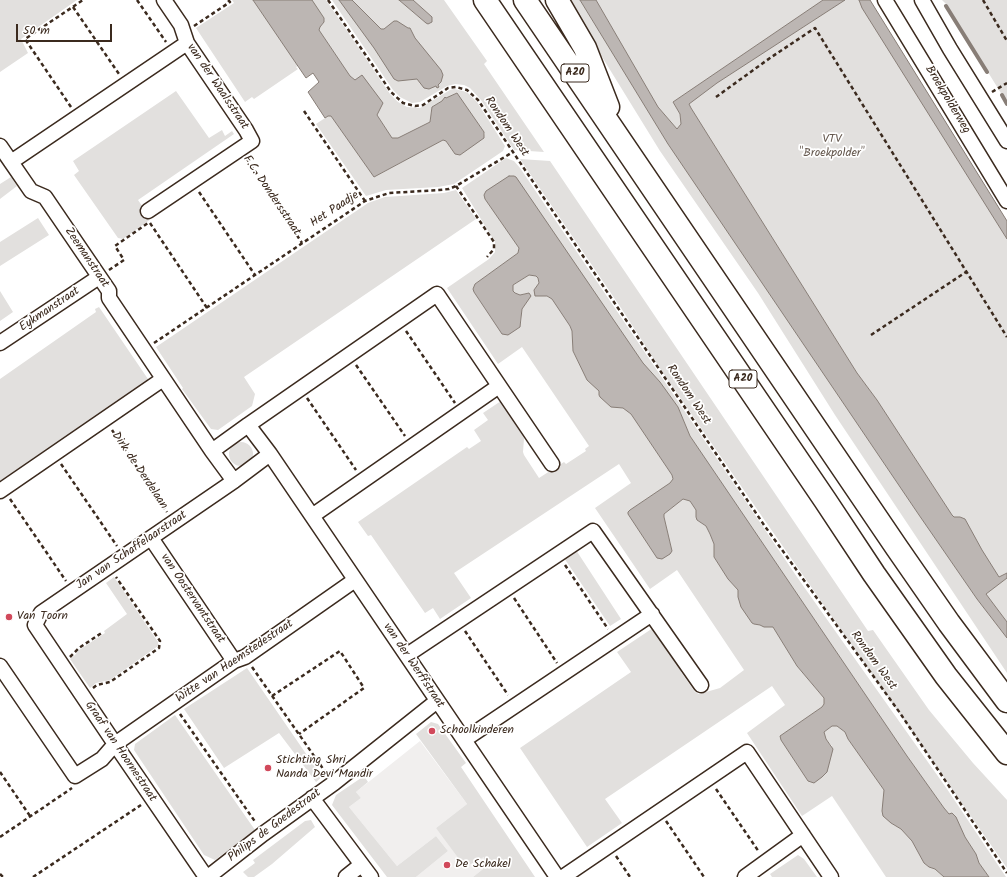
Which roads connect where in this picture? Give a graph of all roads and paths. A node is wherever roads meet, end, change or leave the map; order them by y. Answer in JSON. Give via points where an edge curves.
{"nodes":[{"id":1,"x":83,"y":0,"type":"edge"},
{"id":2,"x":137,"y":0,"type":"edge"},
{"id":3,"x":164,"y":0,"type":"edge"},
{"id":4,"x":228,"y":0,"type":"edge"},
{"id":5,"x":328,"y":0,"type":"edge"},
{"id":6,"x":485,"y":0,"type":"edge"},
{"id":7,"x":525,"y":0,"type":"edge"},
{"id":8,"x":557,"y":0,"type":"edge"},
{"id":9,"x":885,"y":0,"type":"edge"},
{"id":10,"x":922,"y":0,"type":"edge"},
{"id":11,"x":983,"y":0,"type":"edge"},
{"id":12,"x":73,"y":7,"type":"junction"},
{"id":13,"x":186,"y":38,"type":"junction"},
{"id":14,"x":1007,"y":41,"type":"edge"},
{"id":15,"x":173,"y":53,"type":"junction"},
{"id":16,"x":1007,"y":83,"type":"edge"},
{"id":17,"x":126,"y":85,"type":"junction"},
{"id":18,"x":1001,"y":87,"type":"dead end"},
{"id":19,"x":716,"y":97,"type":"dead end"},
{"id":20,"x":304,"y":111,"type":"dead end"},
{"id":21,"x":78,"y":117,"type":"junction"},
{"id":22,"x":252,"y":141,"type":"joint"},
{"id":23,"x":1007,"y":141,"type":"edge"},
{"id":24,"x":0,"y":146,"type":"edge"},
{"id":25,"x":624,"y":146,"type":"junction"},
{"id":26,"x":240,"y":149,"type":"junction"},
{"id":27,"x":513,"y":152,"type":"junction"},
{"id":28,"x":11,"y":162,"type":"junction"},
{"id":29,"x":192,"y":182,"type":"junction"},
{"id":30,"x":456,"y":186,"type":"junction"},
{"id":31,"x":365,"y":200,"type":"junction"},
{"id":32,"x":1007,"y":201,"type":"edge"},
{"id":33,"x":149,"y":217,"type":"junction"},
{"id":34,"x":302,"y":243,"type":"junction"},
{"id":35,"x":487,"y":257,"type":"dead end"},
{"id":36,"x":966,"y":272,"type":"junction"},
{"id":37,"x":255,"y":275,"type":"junction"},
{"id":38,"x":100,"y":277,"type":"junction"},
{"id":39,"x":207,"y":308,"type":"junction"},
{"id":40,"x":399,"y":321,"type":"junction"},
{"id":41,"x":871,"y":335,"type":"dead end"},
{"id":42,"x":1007,"y":337,"type":"edge"},
{"id":43,"x":0,"y":343,"type":"edge"},
{"id":44,"x":144,"y":350,"type":"junction"},
{"id":45,"x":349,"y":354,"type":"junction"},
{"id":46,"x":163,"y":379,"type":"junction"},
{"id":47,"x":499,"y":386,"type":"junction"},
{"id":48,"x":300,"y":388,"type":"junction"},
{"id":49,"x":461,"y":413,"type":"junction"},
{"id":50,"x":105,"y":419,"type":"junction"},
{"id":51,"x":248,"y":425,"type":"junction"},
{"id":52,"x":412,"y":447,"type":"junction"},
{"id":53,"x":212,"y":451,"type":"junction"},
{"id":54,"x":54,"y":454,"type":"junction"},
{"id":55,"x":270,"y":454,"type":"junction"},
{"id":56,"x":552,"y":464,"type":"dead end"},
{"id":57,"x":234,"y":481,"type":"junction"},
{"id":58,"x":363,"y":481,"type":"junction"},
{"id":59,"x":2,"y":490,"type":"edge"},
{"id":60,"x":312,"y":516,"type":"junction"},
{"id":61,"x":174,"y":522,"type":"junction"},
{"id":62,"x":151,"y":538,"type":"junction"},
{"id":63,"x":558,"y":554,"type":"junction"},
{"id":64,"x":124,"y":556,"type":"junction"},
{"id":65,"x":109,"y":566,"type":"junction"},
{"id":66,"x":355,"y":580,"type":"junction"},
{"id":67,"x":508,"y":588,"type":"junction"},
{"id":68,"x":73,"y":592,"type":"junction"},
{"id":69,"x":652,"y":614,"type":"junction"},
{"id":70,"x":458,"y":622,"type":"junction"},
{"id":71,"x":35,"y":625,"type":"joint"},
{"id":72,"x":103,"y":632,"type":"dead end"},
{"id":73,"x":615,"y":639,"type":"junction"},
{"id":74,"x":407,"y":656,"type":"junction"},
{"id":75,"x":239,"y":659,"type":"junction"},
{"id":76,"x":61,"y":664,"type":"junction"},
{"id":77,"x":0,"y":666,"type":"edge"},
{"id":78,"x":564,"y":673,"type":"junction"},
{"id":79,"x":701,"y":685,"type":"dead end"},
{"id":80,"x":82,"y":696,"type":"junction"},
{"id":81,"x":272,"y":696,"type":"junction"},
{"id":82,"x":1007,"y":701,"type":"edge"},
{"id":83,"x":437,"y":702,"type":"junction"},
{"id":84,"x":173,"y":704,"type":"junction"},
{"id":85,"x":515,"y":706,"type":"junction"},
{"id":86,"x":299,"y":734,"type":"junction"},
{"id":87,"x":464,"y":740,"type":"junction"},
{"id":88,"x":115,"y":744,"type":"junction"},
{"id":89,"x":1007,"y":753,"type":"edge"},
{"id":90,"x":0,"y":772,"type":"edge"},
{"id":91,"x":75,"y":776,"type":"junction"},
{"id":92,"x":708,"y":778,"type":"junction"},
{"id":93,"x":334,"y":783,"type":"junction"},
{"id":94,"x":151,"y":798,"type":"junction"},
{"id":95,"x":312,"y":798,"type":"junction"},
{"id":96,"x":660,"y":812,"type":"junction"},
{"id":97,"x":30,"y":816,"type":"junction"},
{"id":98,"x":263,"y":834,"type":"junction"},
{"id":99,"x":803,"y":835,"type":"junction"},
{"id":100,"x":0,"y":837,"type":"edge"},
{"id":101,"x":610,"y":846,"type":"junction"},
{"id":102,"x":767,"y":862,"type":"junction"},
{"id":103,"x":361,"y":865,"type":"junction"},
{"id":104,"x":1007,"y":873,"type":"edge"},
{"id":105,"x":0,"y":874,"type":"edge"},
{"id":106,"x":3,"y":877,"type":"edge"},
{"id":107,"x":33,"y":877,"type":"edge"},
{"id":108,"x":207,"y":877,"type":"edge"},
{"id":109,"x":346,"y":877,"type":"edge"},
{"id":110,"x":371,"y":877,"type":"edge"},
{"id":111,"x":557,"y":877,"type":"edge"},
{"id":112,"x":563,"y":877,"type":"edge"},
{"id":113,"x":630,"y":877,"type":"edge"},
{"id":114,"x":704,"y":877,"type":"edge"},
{"id":115,"x":745,"y":877,"type":"edge"},
{"id":116,"x":831,"y":877,"type":"edge"}],
"edges":[{"from":1,"to":12,"type":"path"},
{"from":2,"to":15,"type":"path","name":"van der Waalsstraat"},
{"from":3,"to":13,"type":"street","name":"van der Waalsstraat","via":[[181,25]]},
{"from":4,"to":13,"type":"path","name":"van der Waalsstraat","via":[[230,2]]},
{"from":5,"to":27,"type":"path","name":"Rondom West","via":[[391,92],[403,103],[423,105],[448,88],[456,86],[467,90],[478,100]]},
{"from":6,"to":89,"type":"highway","number":"A20","via":[[874,574],[946,676]]},
{"from":7,"to":25,"type":"highway","number":"A20"},
{"from":8,"to":25,"type":"highway","number":"A20","via":[[585,48]]},
{"from":9,"to":32,"type":"street","name":"Broekpolderweg"},
{"from":10,"to":23,"type":"street"},
{"from":11,"to":14,"type":"path"},
{"from":12,"to":17,"type":"path"},
{"from":12,"to":21,"type":"path","via":[[25,39]]},
{"from":13,"to":15,"type":"street"},
{"from":13,"to":22,"type":"street","name":"van der Waalsstraat"},
{"from":15,"to":17,"type":"street"},
{"from":16,"to":18,"type":"path"},
{"from":17,"to":21,"type":"street"},
{"from":19,"to":36,"type":"path","via":[[815,28]]},
{"from":20,"to":31,"type":"path"},
{"from":21,"to":28,"type":"street"},
{"from":22,"to":26,"type":"street","name":"F.C. Dondersstraat"},
{"from":24,"to":28,"type":"street","name":"Zeemanstraat"},
{"from":25,"to":82,"type":"highway","number":"A20","via":[[897,548]]},
{"from":26,"to":29,"type":"street","name":"F.C. Dondersstraat"},
{"from":26,"to":34,"type":"path","name":"F.C. Dondersstraat"},
{"from":27,"to":30,"type":"path","name":"Het Paadje"},
{"from":27,"to":104,"type":"path","name":"Rondom West","via":[[764,525],[900,713]]},
{"from":28,"to":38,"type":"street","name":"Zeemanstraat","via":[[31,191],[45,197]]},
{"from":29,"to":33,"type":"street","name":"F.C. Dondersstraat"},
{"from":29,"to":37,"type":"path"},
{"from":30,"to":31,"type":"path","name":"Het Paadje","via":[[439,190],[389,193]]},
{"from":30,"to":35,"type":"path","via":[[494,242],[494,249]]},
{"from":31,"to":34,"type":"path","name":"Het Paadje"},
{"from":33,"to":38,"type":"path","via":[[115,246],[124,260]]},
{"from":33,"to":39,"type":"path"},
{"from":34,"to":37,"type":"path","name":"Het Paadje"},
{"from":36,"to":41,"type":"path"},
{"from":36,"to":42,"type":"path"},
{"from":37,"to":39,"type":"path","name":"Het Paadje"},
{"from":38,"to":43,"type":"street","name":"Eykmanstraat"},
{"from":38,"to":44,"type":"street","name":"Zeemanstraat","via":[[109,291],[109,298]]},
{"from":39,"to":44,"type":"path","name":"Het Paadje"},
{"from":40,"to":45,"type":"street"},
{"from":40,"to":47,"type":"street","via":[[437,294]]},
{"from":40,"to":49,"type":"path"},
{"from":44,"to":46,"type":"street","name":"Zeemanstraat"},
{"from":45,"to":48,"type":"street"},
{"from":45,"to":52,"type":"path"},
{"from":46,"to":50,"type":"street","name":"Dirk de Derdelaan"},
{"from":46,"to":53,"type":"street"},
{"from":47,"to":49,"type":"street"},
{"from":47,"to":56,"type":"street"},
{"from":48,"to":51,"type":"street"},
{"from":48,"to":58,"type":"path"},
{"from":49,"to":52,"type":"street"},
{"from":50,"to":54,"type":"street","name":"Dirk de Derdelaan"},
{"from":50,"to":61,"type":"path","name":"Dirk de Derdelaan"},
{"from":51,"to":53,"type":"street"},
{"from":51,"to":55,"type":"street","name":"van der Werffstraat"},
{"from":52,"to":58,"type":"street"},
{"from":53,"to":57,"type":"street"},
{"from":54,"to":59,"type":"street","name":"Dirk de Derdelaan"},
{"from":54,"to":64,"type":"path"},
{"from":55,"to":57,"type":"street"},
{"from":55,"to":60,"type":"street","name":"van der Werffstraat"},
{"from":57,"to":61,"type":"street","name":"Jan van Schaffelaarstraat"},
{"from":58,"to":60,"type":"street"},
{"from":59,"to":68,"type":"path"},
{"from":60,"to":66,"type":"street","name":"van der Werffstraat"},
{"from":61,"to":62,"type":"street","name":"Jan van Schaffelaarstraat"},
{"from":62,"to":64,"type":"street","name":"Jan van Schaffelaarstraat"},
{"from":62,"to":75,"type":"street","name":"van Oostervantstraat"},
{"from":63,"to":67,"type":"street"},
{"from":63,"to":69,"type":"street","via":[[593,531]]},
{"from":63,"to":73,"type":"path"},
{"from":64,"to":65,"type":"street","name":"Jan van Schaffelaarstraat"},
{"from":65,"to":68,"type":"street","name":"Jan van Schaffelaarstraat"},
{"from":65,"to":80,"type":"path","via":[[160,641],[159,648],[110,682],[97,685]]},
{"from":66,"to":74,"type":"street","name":"van der Werffstraat"},
{"from":66,"to":75,"type":"street","name":"Witte van Haemstedestraat"},
{"from":67,"to":70,"type":"street"},
{"from":67,"to":78,"type":"path"},
{"from":68,"to":71,"type":"street","name":"Jan van Schaffelaarstraat","via":[[41,613]]},
{"from":69,"to":73,"type":"street"},
{"from":69,"to":79,"type":"street"},
{"from":70,"to":74,"type":"street"},
{"from":70,"to":85,"type":"path"},
{"from":71,"to":76,"type":"street","name":"Graaf van Hoornestraat"},
{"from":72,"to":76,"type":"path"},
{"from":73,"to":78,"type":"street"},
{"from":74,"to":83,"type":"street","name":"van der Werffstraat"},
{"from":75,"to":81,"type":"path"},
{"from":75,"to":84,"type":"street","name":"Witte van Haemstedestraat"},
{"from":76,"to":80,"type":"street","name":"Graaf van Hoornestraat"},
{"from":77,"to":91,"type":"street"},
{"from":78,"to":85,"type":"street"},
{"from":80,"to":88,"type":"street","name":"Graaf van Hoornestraat"},
{"from":81,"to":86,"type":"path"},
{"from":81,"to":86,"type":"path","via":[[340,651],[364,688]]},
{"from":83,"to":87,"type":"street","name":"van der Werffstraat"},
{"from":83,"to":93,"type":"street","name":"Philips de Goedestraat"},
{"from":84,"to":88,"type":"street","name":"Witte van Haemstedestraat"},
{"from":84,"to":98,"type":"path"},
{"from":85,"to":87,"type":"street"},
{"from":86,"to":93,"type":"path"},
{"from":87,"to":111,"type":"street","name":"van der Werffstraat"},
{"from":88,"to":91,"type":"street","name":"Witte van Haemstedestraat","via":[[102,759]]},
{"from":88,"to":94,"type":"street","name":"Graaf van Hoornestraat"},
{"from":90,"to":97,"type":"path"},
{"from":91,"to":97,"type":"path","via":[[80,782]]},
{"from":92,"to":96,"type":"street"},
{"from":92,"to":99,"type":"street","via":[[747,752]]},
{"from":92,"to":102,"type":"path"},
{"from":93,"to":95,"type":"street","name":"Philips de Goedestraat"},
{"from":94,"to":107,"type":"path"},
{"from":94,"to":108,"type":"street","name":"Graaf van Hoornestraat"},
{"from":95,"to":98,"type":"street","name":"Philips de Goedestraat"},
{"from":95,"to":103,"type":"street"},
{"from":96,"to":101,"type":"street"},
{"from":96,"to":114,"type":"path"},
{"from":97,"to":100,"type":"path"},
{"from":98,"to":108,"type":"street","name":"Philips de Goedestraat"},
{"from":99,"to":102,"type":"street"},
{"from":99,"to":116,"type":"street"},
{"from":101,"to":112,"type":"street"},
{"from":101,"to":113,"type":"path"},
{"from":102,"to":115,"type":"street"},
{"from":103,"to":109,"type":"street"},
{"from":103,"to":110,"type":"street"},
{"from":105,"to":106,"type":"path"}]}
